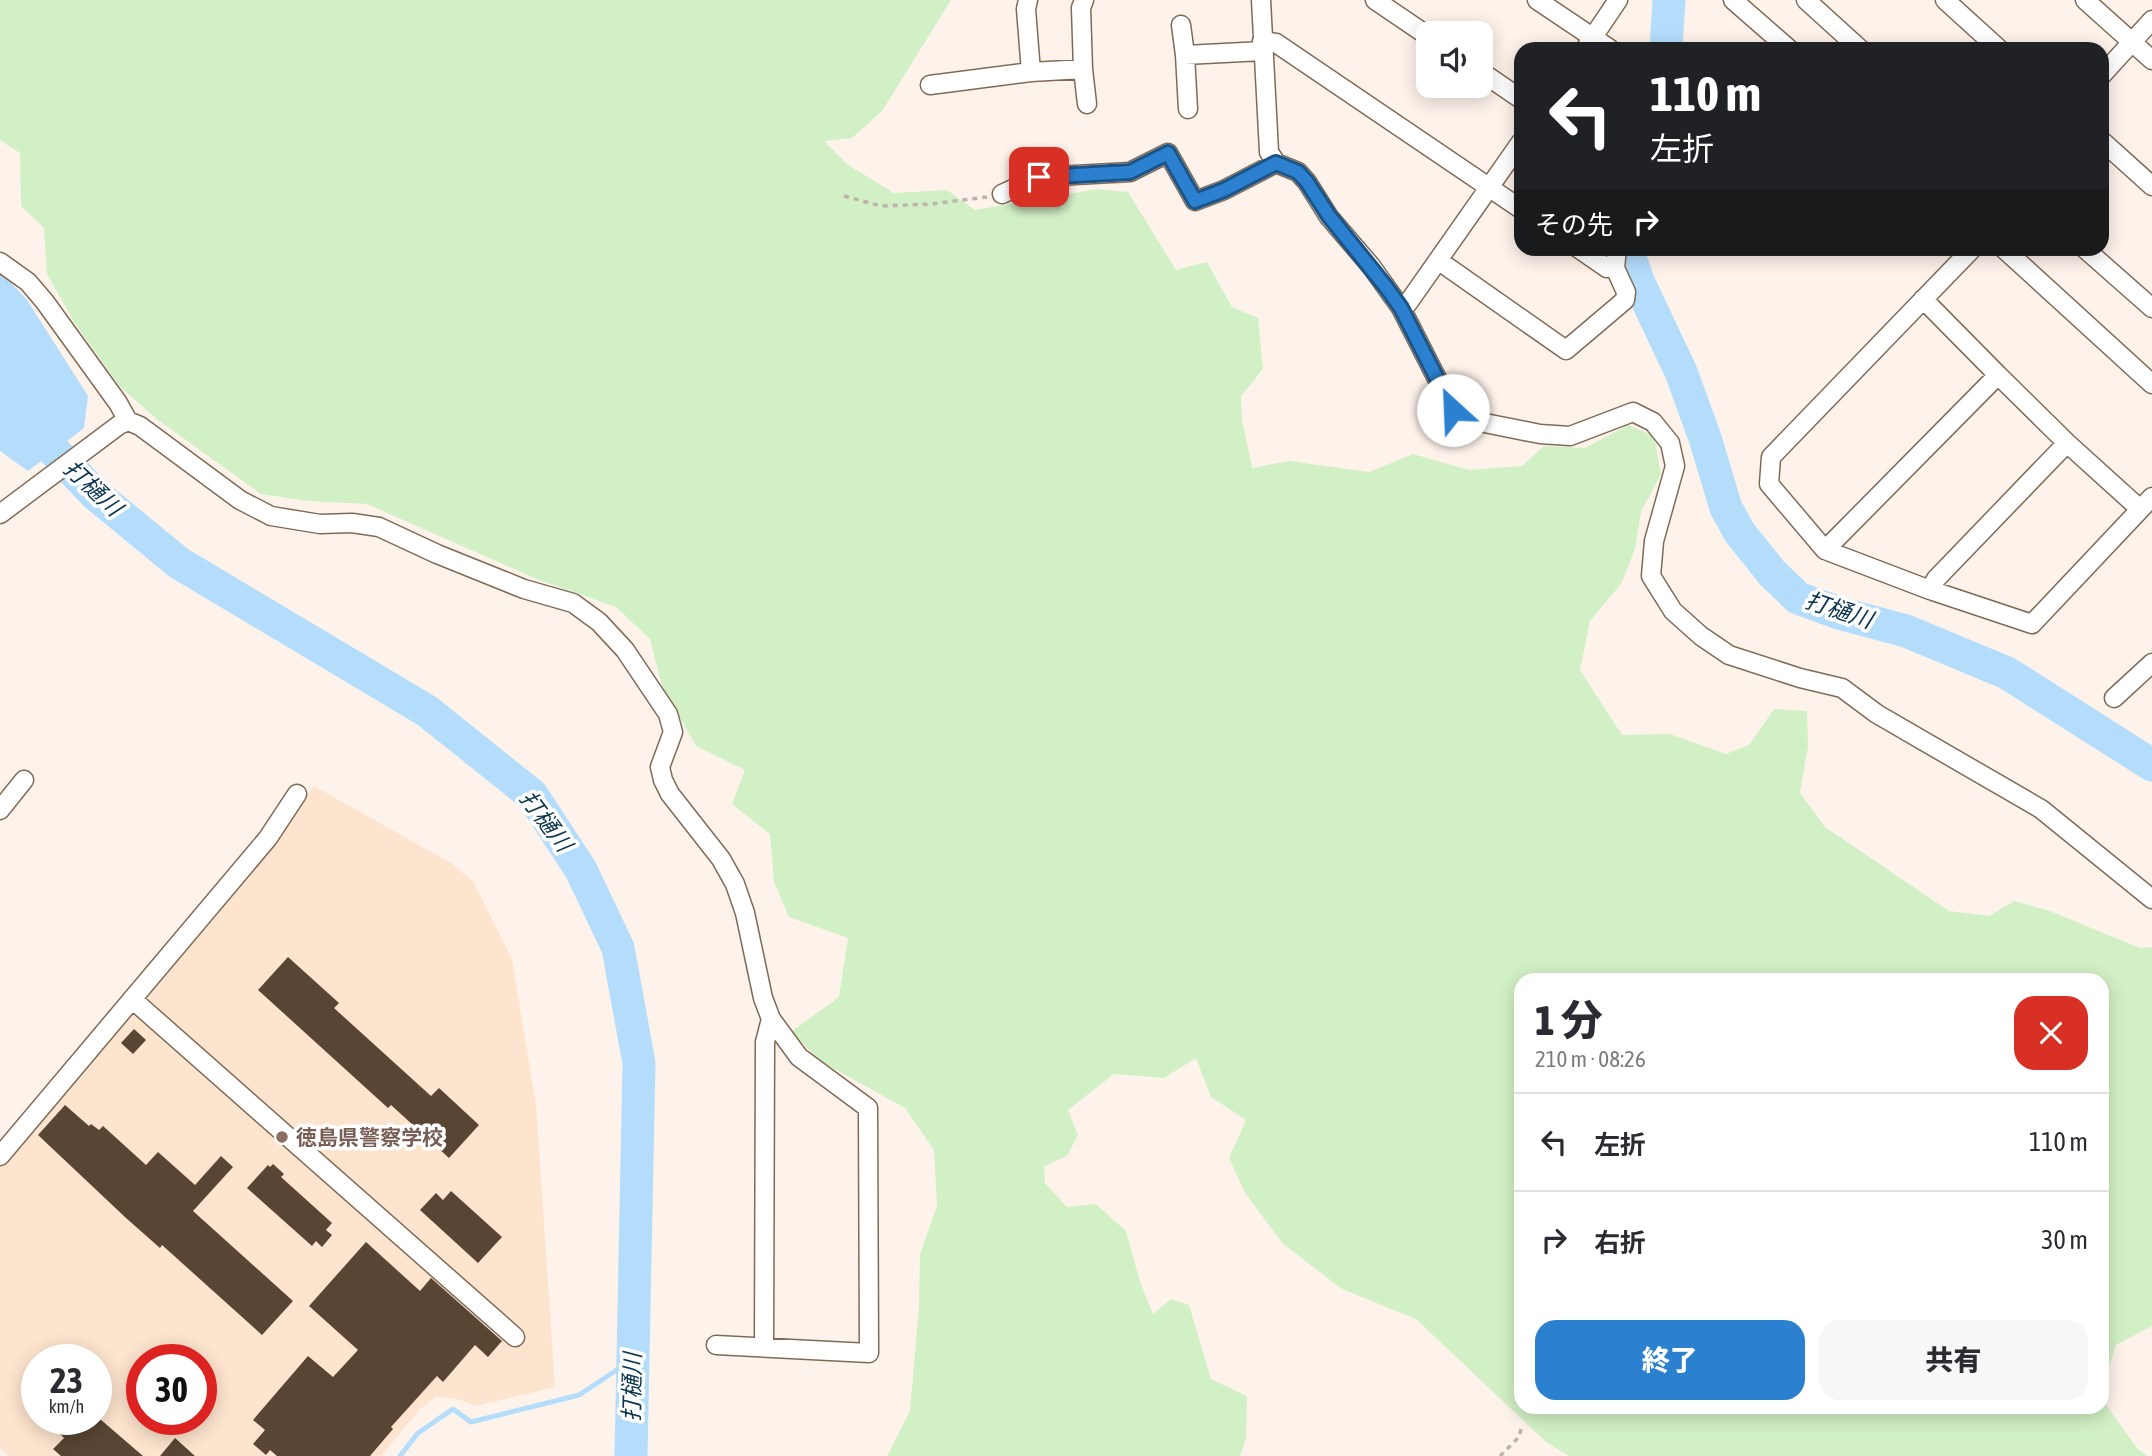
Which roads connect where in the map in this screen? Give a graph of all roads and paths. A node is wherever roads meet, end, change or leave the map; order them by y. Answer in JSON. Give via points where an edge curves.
{"nodes":[{"id":1,"x":1028,"y":0,"type":"edge"},
{"id":2,"x":1084,"y":0,"type":"edge"},
{"id":3,"x":1261,"y":0,"type":"edge"},
{"id":4,"x":1375,"y":0,"type":"edge"},
{"id":5,"x":1537,"y":0,"type":"edge"},
{"id":6,"x":1618,"y":0,"type":"edge"},
{"id":7,"x":1733,"y":0,"type":"edge"},
{"id":8,"x":1806,"y":0,"type":"edge"},
{"id":9,"x":1945,"y":0,"type":"edge"},
{"id":10,"x":2085,"y":0,"type":"edge"},
{"id":11,"x":2152,"y":20,"type":"edge"},
{"id":12,"x":1181,"y":25,"type":"dead end"},
{"id":13,"x":1416,"y":28,"type":"edge"},
{"id":14,"x":1588,"y":42,"type":"edge"},
{"id":15,"x":1590,"y":42,"type":"edge"},
{"id":16,"x":1778,"y":42,"type":"edge"},
{"id":17,"x":1852,"y":42,"type":"edge"},
{"id":18,"x":1991,"y":42,"type":"edge"},
{"id":19,"x":2132,"y":42,"type":"junction"},
{"id":20,"x":1262,"y":46,"type":"junction"},
{"id":21,"x":1185,"y":55,"type":"junction"},
{"id":22,"x":2152,"y":60,"type":"edge"},
{"id":23,"x":2109,"y":67,"type":"edge"},
{"id":24,"x":1083,"y":69,"type":"junction"},
{"id":25,"x":1031,"y":72,"type":"junction"},
{"id":26,"x":1493,"y":80,"type":"edge"},
{"id":27,"x":930,"y":85,"type":"dead end"},
{"id":28,"x":1514,"y":94,"type":"edge"},
{"id":29,"x":1087,"y":104,"type":"dead end"},
{"id":30,"x":1188,"y":109,"type":"dead end"},
{"id":31,"x":2109,"y":147,"type":"edge"},
{"id":32,"x":1514,"y":152,"type":"edge"},
{"id":33,"x":1276,"y":163,"type":"junction"},
{"id":34,"x":2152,"y":186,"type":"edge"},
{"id":35,"x":1489,"y":187,"type":"junction"},
{"id":36,"x":1002,"y":194,"type":"joint"},
{"id":37,"x":844,"y":196,"type":"dead end"},
{"id":38,"x":1514,"y":204,"type":"edge"},
{"id":39,"x":1590,"y":256,"type":"edge"},
{"id":40,"x":1616,"y":256,"type":"edge"},
{"id":41,"x":1965,"y":256,"type":"edge"},
{"id":42,"x":2012,"y":256,"type":"edge"},
{"id":43,"x":2093,"y":256,"type":"edge"},
{"id":44,"x":1439,"y":261,"type":"junction"},
{"id":45,"x":0,"y":262,"type":"edge"},
{"id":46,"x":1615,"y":268,"type":"junction"},
{"id":47,"x":1923,"y":299,"type":"junction"},
{"id":48,"x":1401,"y":308,"type":"junction"},
{"id":49,"x":2152,"y":308,"type":"edge"},
{"id":50,"x":1998,"y":375,"type":"junction"},
{"id":51,"x":2152,"y":384,"type":"edge"},
{"id":52,"x":128,"y":421,"type":"junction"},
{"id":53,"x":2067,"y":443,"type":"junction"},
{"id":54,"x":2146,"y":503,"type":"edge"},
{"id":55,"x":0,"y":514,"type":"edge"},
{"id":56,"x":1825,"y":550,"type":"junction"},
{"id":57,"x":1930,"y":590,"type":"junction"},
{"id":58,"x":2152,"y":663,"type":"edge"},
{"id":59,"x":2114,"y":698,"type":"dead end"},
{"id":60,"x":24,"y":780,"type":"dead end"},
{"id":61,"x":297,"y":794,"type":"dead end"},
{"id":62,"x":0,"y":810,"type":"edge"},
{"id":63,"x":2152,"y":899,"type":"edge"},
{"id":64,"x":132,"y":999,"type":"junction"},
{"id":65,"x":771,"y":1019,"type":"junction"},
{"id":66,"x":0,"y":1156,"type":"edge"},
{"id":67,"x":515,"y":1336,"type":"dead end"},
{"id":68,"x":716,"y":1345,"type":"dead end"},
{"id":69,"x":764,"y":1347,"type":"junction"},
{"id":70,"x":1521,"y":1429,"type":"dead end"},
{"id":71,"x":1500,"y":1456,"type":"edge"}],
"edges":[{"from":1,"to":25,"type":"street"},
{"from":2,"to":24,"type":"street"},
{"from":3,"to":20,"type":"street"},
{"from":4,"to":13,"type":"street"},
{"from":5,"to":14,"type":"street"},
{"from":6,"to":15,"type":"street"},
{"from":7,"to":16,"type":"street"},
{"from":8,"to":17,"type":"street"},
{"from":9,"to":18,"type":"street"},
{"from":10,"to":19,"type":"street"},
{"from":11,"to":19,"type":"street"},
{"from":12,"to":21,"type":"street"},
{"from":19,"to":22,"type":"street"},
{"from":19,"to":23,"type":"street"},
{"from":20,"to":21,"type":"street"},
{"from":20,"to":33,"type":"street","via":[[1269,152]]},
{"from":20,"to":35,"type":"street","via":[[1276,43]]},
{"from":21,"to":30,"type":"street"},
{"from":24,"to":25,"type":"street"},
{"from":24,"to":29,"type":"street"},
{"from":25,"to":27,"type":"street"},
{"from":26,"to":28,"type":"street"},
{"from":31,"to":34,"type":"street"},
{"from":32,"to":35,"type":"street"},
{"from":33,"to":36,"type":"street","via":[[1195,201],[1168,153],[1130,172],[1039,177]]},
{"from":33,"to":48,"type":"street","via":[[1298,172],[1307,182]]},
{"from":35,"to":38,"type":"street"},
{"from":35,"to":44,"type":"street"},
{"from":36,"to":37,"type":"path","via":[[881,206]]},
{"from":39,"to":46,"type":"street"},
{"from":40,"to":46,"type":"street"},
{"from":41,"to":47,"type":"street"},
{"from":42,"to":51,"type":"street"},
{"from":43,"to":49,"type":"street"},
{"from":44,"to":46,"type":"street","via":[[1566,350],[1625,300]]},
{"from":44,"to":48,"type":"street"},
{"from":45,"to":52,"type":"street","via":[[28,282]]},
{"from":47,"to":50,"type":"street"},
{"from":47,"to":56,"type":"street","via":[[1770,457],[1769,484]]},
{"from":48,"to":63,"type":"street","via":[[1453,410],[1465,419],[1570,436],[1633,412],[1653,422],[1670,443],[1675,466],[1654,541],[1651,576],[1673,611],[1701,636],[1730,655],[1842,688],[2041,809]]},
{"from":50,"to":53,"type":"street"},
{"from":50,"to":56,"type":"street"},
{"from":52,"to":55,"type":"street"},
{"from":52,"to":65,"type":"street","via":[[240,500],[271,516],[379,527],[524,589],[573,603],[599,622],[625,650],[668,715],[673,732],[660,767],[663,780],[735,884]]},
{"from":53,"to":54,"type":"street"},
{"from":53,"to":57,"type":"street"},
{"from":54,"to":57,"type":"street","via":[[2032,624]]},
{"from":56,"to":57,"type":"street"},
{"from":58,"to":59,"type":"street"},
{"from":60,"to":62,"type":"street"},
{"from":61,"to":64,"type":"street","via":[[268,838]]},
{"from":64,"to":66,"type":"street"},
{"from":64,"to":67,"type":"street"},
{"from":65,"to":69,"type":"street","via":[[765,1042]]},
{"from":65,"to":69,"type":"street","via":[[799,1057],[869,1108],[869,1353]]},
{"from":68,"to":69,"type":"street"},
{"from":70,"to":71,"type":"path","via":[[1520,1437]]}]}
